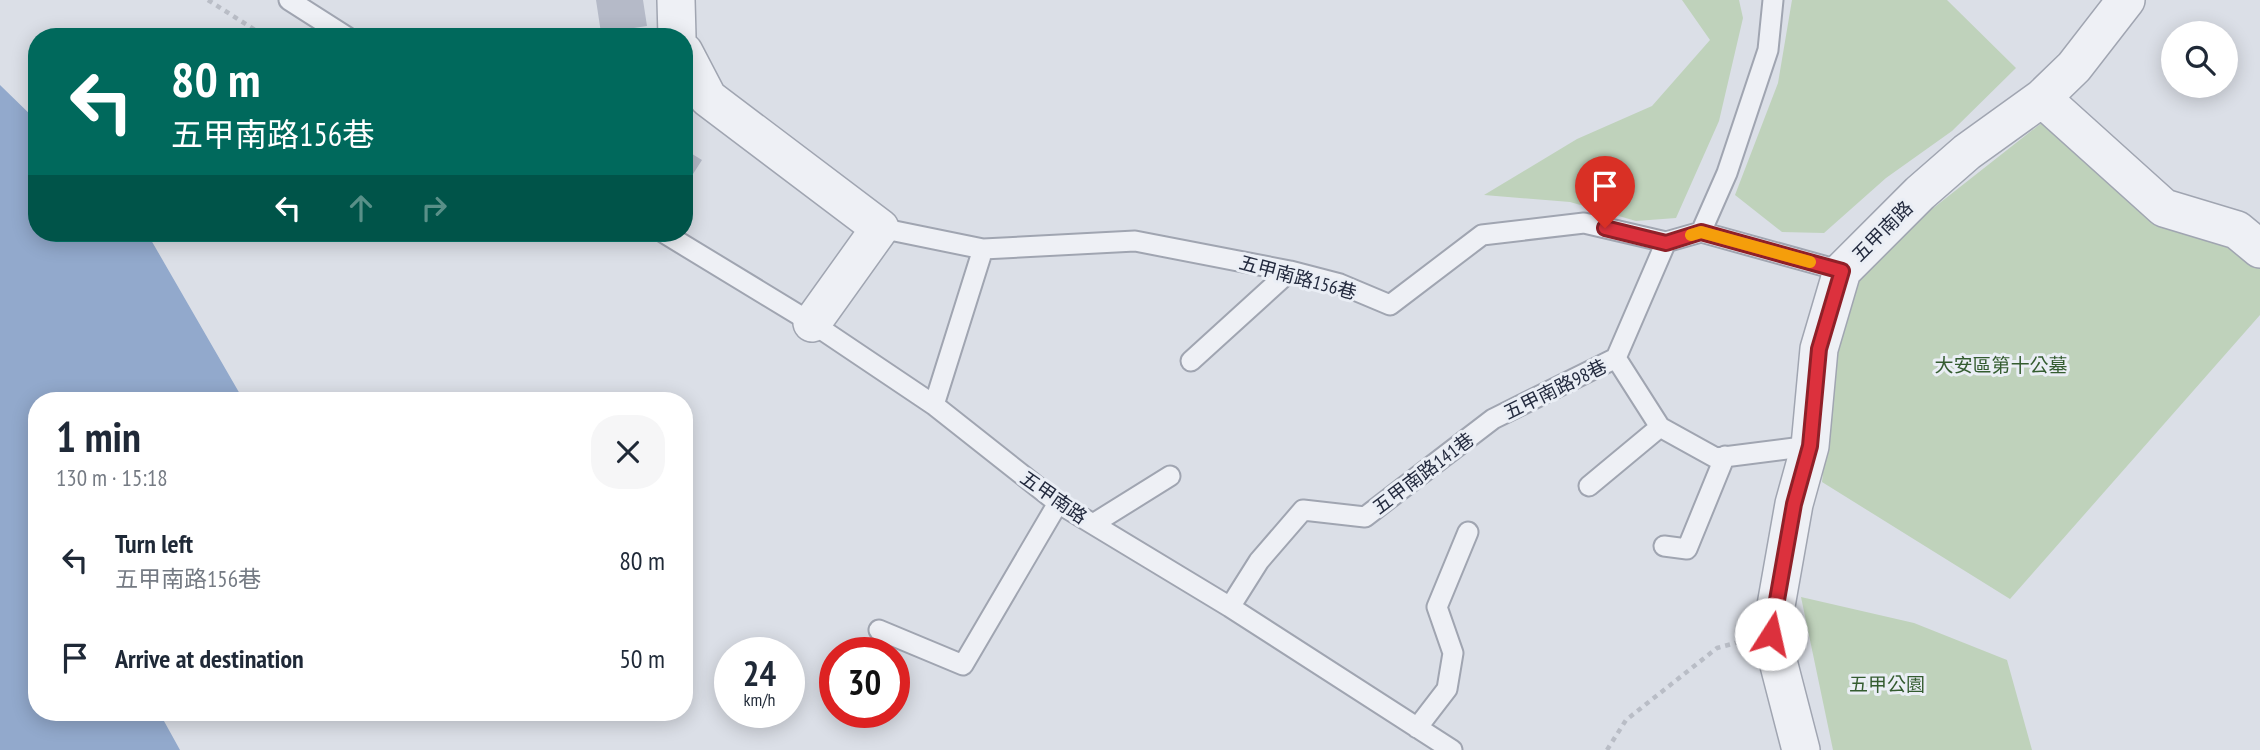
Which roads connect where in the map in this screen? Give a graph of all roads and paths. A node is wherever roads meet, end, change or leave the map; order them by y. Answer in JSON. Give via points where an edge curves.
{"nodes":[{"id":1,"x":208,"y":0,"type":"edge"},
{"id":2,"x":289,"y":0,"type":"edge"},
{"id":3,"x":676,"y":0,"type":"edge"},
{"id":4,"x":1773,"y":0,"type":"edge"},
{"id":5,"x":2126,"y":0,"type":"edge"},
{"id":6,"x":252,"y":28,"type":"edge"},
{"id":7,"x":333,"y":28,"type":"edge"},
{"id":8,"x":677,"y":28,"type":"edge"},
{"id":9,"x":693,"y":69,"type":"edge"},
{"id":10,"x":2042,"y":98,"type":"junction"},
{"id":11,"x":880,"y":228,"type":"junction"},
{"id":12,"x":1701,"y":232,"type":"junction"},
{"id":13,"x":679,"y":242,"type":"edge"},
{"id":14,"x":1666,"y":243,"type":"junction"},
{"id":15,"x":983,"y":249,"type":"junction"},
{"id":16,"x":2260,"y":249,"type":"edge"},
{"id":17,"x":1290,"y":271,"type":"junction"},
{"id":18,"x":1842,"y":271,"type":"junction"},
{"id":19,"x":812,"y":323,"type":"junction"},
{"id":20,"x":1616,"y":358,"type":"junction"},
{"id":21,"x":1191,"y":361,"type":"dead end"},
{"id":22,"x":934,"y":405,"type":"junction"},
{"id":23,"x":1493,"y":419,"type":"joint"},
{"id":24,"x":1660,"y":428,"type":"junction"},
{"id":25,"x":1810,"y":446,"type":"junction"},
{"id":26,"x":1725,"y":456,"type":"junction"},
{"id":27,"x":1170,"y":476,"type":"dead end"},
{"id":28,"x":1590,"y":486,"type":"dead end"},
{"id":29,"x":1058,"y":503,"type":"junction"},
{"id":30,"x":1093,"y":524,"type":"junction"},
{"id":31,"x":1468,"y":532,"type":"dead end"},
{"id":32,"x":1664,"y":546,"type":"dead end"},
{"id":33,"x":1230,"y":607,"type":"junction"},
{"id":34,"x":879,"y":631,"type":"dead end"},
{"id":35,"x":1771,"y":634,"type":"junction"},
{"id":36,"x":1417,"y":728,"type":"junction"},
{"id":37,"x":1452,"y":750,"type":"edge"},
{"id":38,"x":1607,"y":750,"type":"edge"},
{"id":39,"x":1801,"y":750,"type":"edge"}],
"edges":[{"from":1,"to":6,"type":"path"},
{"from":2,"to":7,"type":"lane"},
{"from":3,"to":8,"type":"street"},
{"from":4,"to":12,"type":"lane","via":[[1768,50],[1727,173]]},
{"from":5,"to":10,"type":"street","name":"五甲南路","via":[[2074,67]]},
{"from":9,"to":11,"type":"street","via":[[708,98]]},
{"from":10,"to":16,"type":"street","via":[[2164,208],[2237,230]]},
{"from":10,"to":18,"type":"street","name":"五甲南路","via":[[1967,152]]},
{"from":11,"to":15,"type":"lane","name":"五甲南路156巷"},
{"from":11,"to":19,"type":"street"},
{"from":12,"to":14,"type":"lane"},
{"from":12,"to":18,"type":"lane"},
{"from":13,"to":19,"type":"lane","name":"五甲南路"},
{"from":14,"to":17,"type":"lane","name":"五甲南路156巷","via":[[1584,223],[1482,236],[1391,305],[1340,284]]},
{"from":14,"to":20,"type":"lane","name":"五甲南路98巷"},
{"from":15,"to":17,"type":"lane","name":"五甲南路156巷","via":[[1135,241]]},
{"from":15,"to":22,"type":"lane"},
{"from":17,"to":21,"type":"lane"},
{"from":18,"to":25,"type":"street","name":"五甲南路","via":[[1819,349]]},
{"from":19,"to":22,"type":"lane","name":"五甲南路"},
{"from":20,"to":23,"type":"lane","name":"五甲南路98巷"},
{"from":20,"to":24,"type":"lane"},
{"from":22,"to":29,"type":"lane","name":"五甲南路"},
{"from":23,"to":33,"type":"lane","name":"五甲南路141巷","via":[[1365,517],[1303,510],[1259,561]]},
{"from":24,"to":26,"type":"lane","via":[[1716,458]]},
{"from":24,"to":28,"type":"lane"},
{"from":25,"to":26,"type":"lane"},
{"from":25,"to":35,"type":"street","name":"五甲南路","via":[[1794,504]]},
{"from":26,"to":32,"type":"lane","via":[[1687,549]]},
{"from":27,"to":30,"type":"lane"},
{"from":29,"to":30,"type":"lane","name":"五甲南路"},
{"from":29,"to":34,"type":"lane","via":[[963,665]]},
{"from":30,"to":33,"type":"lane","name":"五甲南路"},
{"from":31,"to":36,"type":"lane","via":[[1437,607],[1453,653],[1447,689]]},
{"from":33,"to":36,"type":"lane","name":"五甲南路"},
{"from":35,"to":38,"type":"path","via":[[1717,648],[1626,720]]},
{"from":35,"to":39,"type":"street","name":"五甲南路"},
{"from":36,"to":37,"type":"lane","name":"五甲南路"}]}
